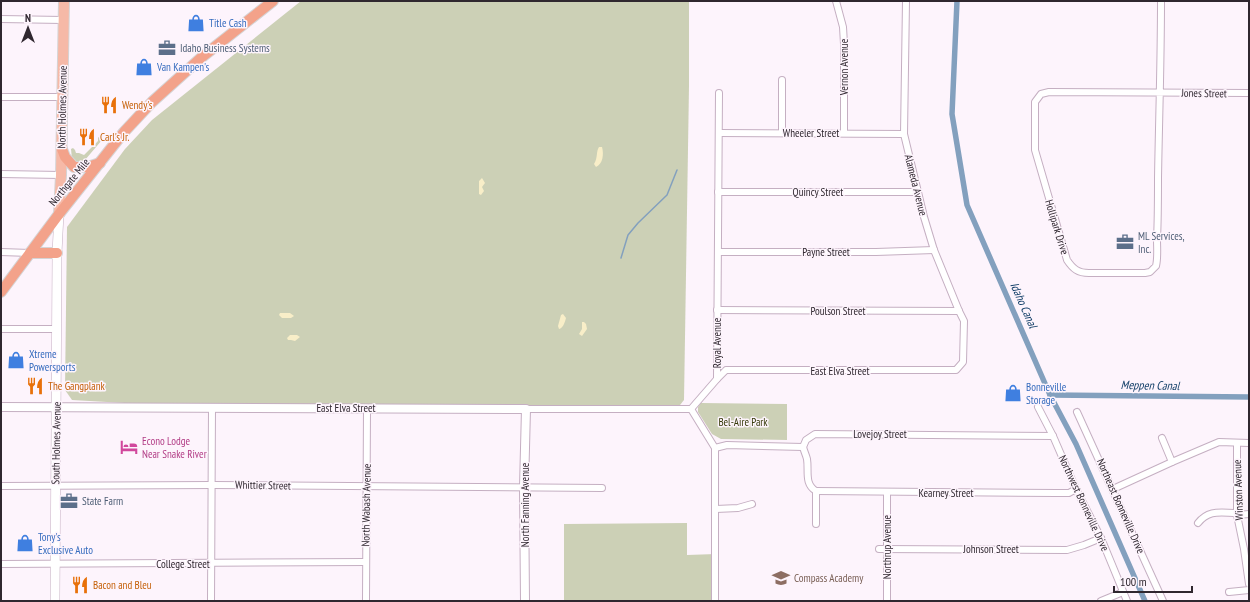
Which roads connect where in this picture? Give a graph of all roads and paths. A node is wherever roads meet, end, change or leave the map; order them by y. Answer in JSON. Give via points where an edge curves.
{"nodes":[{"id":1,"x":64,"y":1,"type":"edge"},
{"id":2,"x":273,"y":1,"type":"edge"},
{"id":3,"x":836,"y":1,"type":"edge"},
{"id":4,"x":906,"y":1,"type":"edge"},
{"id":5,"x":1161,"y":1,"type":"edge"},
{"id":6,"x":1,"y":19,"type":"edge"},
{"id":7,"x":63,"y":20,"type":"junction"},
{"id":8,"x":782,"y":80,"type":"dead end"},
{"id":9,"x":1160,"y":92,"type":"junction"},
{"id":10,"x":719,"y":93,"type":"dead end"},
{"id":11,"x":1249,"y":94,"type":"edge"},
{"id":12,"x":1,"y":97,"type":"edge"},
{"id":13,"x":62,"y":97,"type":"junction"},
{"id":14,"x":719,"y":133,"type":"junction"},
{"id":15,"x":782,"y":133,"type":"junction"},
{"id":16,"x":844,"y":134,"type":"junction"},
{"id":17,"x":904,"y":134,"type":"junction"},
{"id":18,"x":62,"y":150,"type":"junction"},
{"id":19,"x":100,"y":163,"type":"junction"},
{"id":20,"x":1,"y":174,"type":"edge"},
{"id":21,"x":61,"y":174,"type":"junction"},
{"id":22,"x":718,"y":192,"type":"junction"},
{"id":23,"x":917,"y":192,"type":"junction"},
{"id":24,"x":59,"y":214,"type":"junction"},
{"id":25,"x":934,"y":250,"type":"junction"},
{"id":26,"x":1,"y":252,"type":"edge"},
{"id":27,"x":718,"y":252,"type":"junction"},
{"id":28,"x":30,"y":253,"type":"junction"},
{"id":29,"x":57,"y":253,"type":"junction"},
{"id":30,"x":1,"y":292,"type":"edge"},
{"id":31,"x":717,"y":310,"type":"junction"},
{"id":32,"x":959,"y":311,"type":"junction"},
{"id":33,"x":1,"y":329,"type":"edge"},
{"id":34,"x":57,"y":330,"type":"junction"},
{"id":35,"x":963,"y":362,"type":"joint"},
{"id":36,"x":717,"y":379,"type":"junction"},
{"id":37,"x":1,"y":407,"type":"edge"},
{"id":38,"x":56,"y":407,"type":"junction"},
{"id":39,"x":1038,"y":407,"type":"dead end"},
{"id":40,"x":212,"y":408,"type":"junction"},
{"id":41,"x":367,"y":408,"type":"junction"},
{"id":42,"x":526,"y":409,"type":"junction"},
{"id":43,"x":691,"y":409,"type":"junction"},
{"id":44,"x":1078,"y":412,"type":"dead end"},
{"id":45,"x":1053,"y":436,"type":"junction"},
{"id":46,"x":1162,"y":438,"type":"dead end"},
{"id":47,"x":1237,"y":443,"type":"junction"},
{"id":48,"x":1249,"y":443,"type":"edge"},
{"id":49,"x":803,"y":447,"type":"junction"},
{"id":50,"x":715,"y":448,"type":"junction"},
{"id":51,"x":1172,"y":462,"type":"junction"},
{"id":52,"x":212,"y":485,"type":"junction"},
{"id":53,"x":1,"y":486,"type":"edge"},
{"id":54,"x":55,"y":486,"type":"junction"},
{"id":55,"x":367,"y":486,"type":"junction"},
{"id":56,"x":524,"y":487,"type":"junction"},
{"id":57,"x":602,"y":488,"type":"dead end"},
{"id":58,"x":1113,"y":489,"type":"junction"},
{"id":59,"x":1076,"y":490,"type":"junction"},
{"id":60,"x":816,"y":492,"type":"junction"},
{"id":61,"x":887,"y":492,"type":"junction"},
{"id":62,"x":752,"y":504,"type":"dead end"},
{"id":63,"x":716,"y":509,"type":"junction"},
{"id":64,"x":1237,"y":514,"type":"junction"},
{"id":65,"x":1249,"y":514,"type":"edge"},
{"id":66,"x":1198,"y":523,"type":"dead end"},
{"id":67,"x":816,"y":524,"type":"dead end"},
{"id":68,"x":1101,"y":538,"type":"junction"},
{"id":69,"x":879,"y":548,"type":"dead end"},
{"id":70,"x":886,"y":549,"type":"junction"},
{"id":71,"x":366,"y":562,"type":"junction"},
{"id":72,"x":1,"y":564,"type":"edge"},
{"id":73,"x":55,"y":564,"type":"junction"},
{"id":74,"x":211,"y":564,"type":"junction"},
{"id":75,"x":1249,"y":584,"type":"edge"},
{"id":76,"x":1249,"y":590,"type":"edge"},
{"id":77,"x":1123,"y":592,"type":"junction"},
{"id":78,"x":1229,"y":592,"type":"dead end"},
{"id":79,"x":55,"y":601,"type":"edge"},
{"id":80,"x":211,"y":601,"type":"edge"},
{"id":81,"x":366,"y":601,"type":"edge"},
{"id":82,"x":525,"y":601,"type":"edge"},
{"id":83,"x":715,"y":601,"type":"edge"},
{"id":84,"x":887,"y":601,"type":"edge"},
{"id":85,"x":1101,"y":601,"type":"edge"},
{"id":86,"x":1127,"y":601,"type":"edge"},
{"id":87,"x":1164,"y":601,"type":"edge"}],
"edges":[{"from":1,"to":7,"type":"main road","name":"North Holmes Avenue"},
{"from":2,"to":19,"type":"highway","name":"Northgate Mile","via":[[215,46],[158,96],[124,132]]},
{"from":3,"to":16,"type":"street","name":"Vernon Avenue","via":[[843,27]]},
{"from":4,"to":17,"type":"street","name":"Alameda Avenue"},
{"from":5,"to":9,"type":"street","name":"Hollipark Drive"},
{"from":6,"to":7,"type":"street"},
{"from":7,"to":13,"type":"main road","name":"North Holmes Avenue"},
{"from":8,"to":15,"type":"street"},
{"from":9,"to":9,"type":"street","name":"Hollipark Drive","via":[[1049,92],[1038,97],[1035,145],[1037,159],[1067,260],[1077,271],[1089,274],[1145,273],[1156,266]]},
{"from":9,"to":11,"type":"street","name":"Jones Street"},
{"from":10,"to":14,"type":"street","name":"Royal Avenue"},
{"from":12,"to":13,"type":"street"},
{"from":13,"to":18,"type":"main road","name":"North Holmes Avenue"},
{"from":14,"to":15,"type":"street","name":"Wheeler Street"},
{"from":14,"to":22,"type":"street","name":"Royal Avenue"},
{"from":15,"to":16,"type":"street","name":"Wheeler Street"},
{"from":16,"to":17,"type":"street","name":"Wheeler Street"},
{"from":17,"to":23,"type":"street","name":"Alameda Avenue"},
{"from":18,"to":19,"type":"highway","via":[[74,167]]},
{"from":18,"to":21,"type":"main road","name":"North Holmes Avenue"},
{"from":19,"to":24,"type":"highway","name":"Northgate Mile"},
{"from":20,"to":21,"type":"street"},
{"from":21,"to":24,"type":"main road","name":"North Holmes Avenue"},
{"from":22,"to":23,"type":"street","name":"Quincy Street"},
{"from":22,"to":27,"type":"street","name":"Royal Avenue"},
{"from":23,"to":25,"type":"street","name":"Alameda Avenue"},
{"from":24,"to":28,"type":"highway","name":"Northgate Mile"},
{"from":24,"to":29,"type":"main road","name":"South Holmes Avenue"},
{"from":25,"to":27,"type":"street","name":"Payne Street"},
{"from":25,"to":32,"type":"street","name":"Alameda Avenue"},
{"from":26,"to":28,"type":"street"},
{"from":27,"to":31,"type":"street","name":"Royal Avenue"},
{"from":28,"to":29,"type":"highway"},
{"from":28,"to":30,"type":"highway","name":"Northgate Mile"},
{"from":29,"to":34,"type":"main road","name":"South Holmes Avenue"},
{"from":31,"to":32,"type":"street","name":"Poulson Street"},
{"from":31,"to":36,"type":"street","name":"Royal Avenue"},
{"from":32,"to":35,"type":"street","name":"Alameda Avenue","via":[[964,321]]},
{"from":33,"to":34,"type":"street"},
{"from":34,"to":38,"type":"main road","name":"South Holmes Avenue"},
{"from":35,"to":36,"type":"street","name":"East Elva Street","via":[[956,370],[726,370]]},
{"from":36,"to":43,"type":"street","name":"Royal Avenue"},
{"from":37,"to":38,"type":"street","name":"East Elva Street"},
{"from":38,"to":40,"type":"street","name":"East Elva Street"},
{"from":38,"to":54,"type":"main road","name":"South Holmes Avenue"},
{"from":39,"to":45,"type":"street","name":"Northwest Bonneville Drive"},
{"from":40,"to":41,"type":"street","name":"East Elva Street"},
{"from":40,"to":52,"type":"street"},
{"from":41,"to":42,"type":"street","name":"East Elva Street"},
{"from":41,"to":55,"type":"street","name":"North Wabash Avenue"},
{"from":42,"to":43,"type":"street","name":"East Elva Street"},
{"from":42,"to":56,"type":"street","name":"North Fanning Avenue"},
{"from":43,"to":50,"type":"street"},
{"from":44,"to":58,"type":"street","name":"Northeast Bonneville Drive"},
{"from":45,"to":49,"type":"street","name":"Lovejoy Street","via":[[815,434],[806,440]]},
{"from":45,"to":59,"type":"street","name":"Northwest Bonneville Drive"},
{"from":46,"to":51,"type":"street"},
{"from":47,"to":48,"type":"street"},
{"from":47,"to":51,"type":"street","via":[[1219,442]]},
{"from":47,"to":64,"type":"street","name":"Winston Avenue"},
{"from":49,"to":50,"type":"street","via":[[727,445]]},
{"from":49,"to":60,"type":"street","via":[[807,459],[808,483]]},
{"from":50,"to":63,"type":"street"},
{"from":51,"to":58,"type":"street"},
{"from":52,"to":54,"type":"street","name":"Whittier Street"},
{"from":52,"to":55,"type":"street","name":"Whittier Street"},
{"from":52,"to":74,"type":"street"},
{"from":53,"to":54,"type":"street","name":"Whittier Street"},
{"from":54,"to":73,"type":"main road","name":"South Holmes Avenue"},
{"from":55,"to":56,"type":"street","name":"Whittier Street"},
{"from":55,"to":71,"type":"street","name":"North Wabash Avenue"},
{"from":56,"to":57,"type":"street","name":"Whittier Street"},
{"from":56,"to":82,"type":"street","name":"North Fanning Avenue"},
{"from":58,"to":87,"type":"street","name":"Northeast Bonneville Drive"},
{"from":59,"to":61,"type":"street","name":"Kearney Street","via":[[1057,493]]},
{"from":59,"to":68,"type":"street","name":"Northwest Bonneville Drive"},
{"from":60,"to":61,"type":"street","name":"Kearney Street"},
{"from":60,"to":67,"type":"street"},
{"from":61,"to":70,"type":"street","name":"Northrup Avenue"},
{"from":62,"to":63,"type":"street","via":[[738,508]]},
{"from":63,"to":83,"type":"street"},
{"from":64,"to":65,"type":"street"},
{"from":64,"to":66,"type":"street","via":[[1213,513],[1204,516]]},
{"from":64,"to":75,"type":"street","name":"Winston Avenue"},
{"from":68,"to":70,"type":"street","name":"Johnson Street","via":[[1067,550]]},
{"from":68,"to":77,"type":"street","name":"Northwest Bonneville Drive"},
{"from":69,"to":70,"type":"street","name":"Johnson Street"},
{"from":70,"to":84,"type":"street","name":"Northrup Avenue"},
{"from":71,"to":74,"type":"street","name":"College Street"},
{"from":71,"to":81,"type":"street","name":"North Wabash Avenue"},
{"from":72,"to":73,"type":"street","name":"College Street"},
{"from":73,"to":74,"type":"street","name":"College Street"},
{"from":73,"to":79,"type":"main road","name":"South Holmes Avenue"},
{"from":74,"to":80,"type":"street"},
{"from":76,"to":78,"type":"street"},
{"from":77,"to":85,"type":"street"},
{"from":77,"to":86,"type":"street","name":"Northwest Bonneville Drive"}]}
